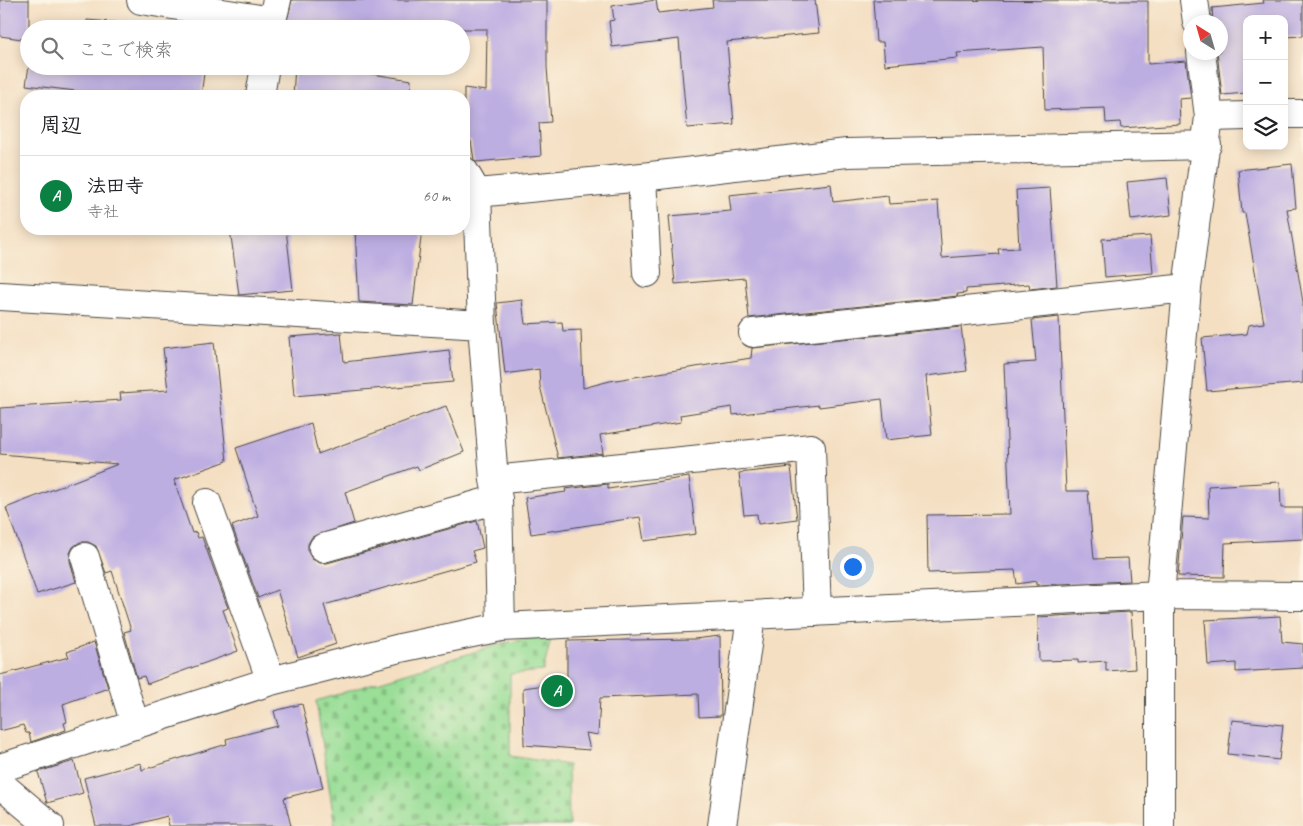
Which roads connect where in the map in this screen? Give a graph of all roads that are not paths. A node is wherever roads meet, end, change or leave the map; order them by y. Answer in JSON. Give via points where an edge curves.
{"nodes":[{"id":1,"x":141,"y":0,"type":"edge"},
{"id":2,"x":1194,"y":0,"type":"edge"},
{"id":3,"x":1196,"y":15,"type":"edge"},
{"id":4,"x":273,"y":16,"type":"edge"},
{"id":5,"x":1202,"y":60,"type":"edge"},
{"id":6,"x":264,"y":75,"type":"edge"},
{"id":7,"x":261,"y":90,"type":"edge"},
{"id":8,"x":1288,"y":114,"type":"edge"},
{"id":9,"x":1303,"y":114,"type":"edge"},
{"id":10,"x":1243,"y":116,"type":"edge"},
{"id":11,"x":1209,"y":117,"type":"junction"},
{"id":12,"x":1207,"y":145,"type":"junction"},
{"id":13,"x":642,"y":177,"type":"junction"},
{"id":14,"x":470,"y":182,"type":"edge"},
{"id":15,"x":647,"y":273,"type":"dead end"},
{"id":16,"x":1187,"y":288,"type":"junction"},
{"id":17,"x":0,"y":296,"type":"edge"},
{"id":18,"x":482,"y":325,"type":"junction"},
{"id":19,"x":753,"y":333,"type":"dead end"},
{"id":20,"x":496,"y":489,"type":"junction"},
{"id":21,"x":207,"y":503,"type":"dead end"},
{"id":22,"x":323,"y":548,"type":"dead end"},
{"id":23,"x":85,"y":557,"type":"dead end"},
{"id":24,"x":1160,"y":595,"type":"junction"},
{"id":25,"x":1303,"y":596,"type":"edge"},
{"id":26,"x":817,"y":612,"type":"junction"},
{"id":27,"x":751,"y":616,"type":"junction"},
{"id":28,"x":501,"y":627,"type":"junction"},
{"id":29,"x":271,"y":681,"type":"junction"},
{"id":30,"x":135,"y":725,"type":"junction"},
{"id":31,"x":0,"y":768,"type":"edge"},
{"id":32,"x":0,"y":784,"type":"edge"},
{"id":33,"x":50,"y":826,"type":"edge"},
{"id":34,"x":722,"y":826,"type":"edge"},
{"id":35,"x":1160,"y":826,"type":"edge"}],
"edges":[{"from":1,"to":4,"type":"street"},
{"from":2,"to":3,"type":"street"},
{"from":5,"to":11,"type":"street"},
{"from":6,"to":7,"type":"street"},
{"from":8,"to":9,"type":"street"},
{"from":10,"to":11,"type":"street"},
{"from":11,"to":12,"type":"street"},
{"from":12,"to":13,"type":"street","via":[[846,153]]},
{"from":12,"to":16,"type":"street"},
{"from":13,"to":14,"type":"street"},
{"from":13,"to":15,"type":"street"},
{"from":14,"to":18,"type":"street"},
{"from":16,"to":19,"type":"street"},
{"from":16,"to":24,"type":"street"},
{"from":17,"to":18,"type":"street"},
{"from":18,"to":20,"type":"street"},
{"from":20,"to":22,"type":"street"},
{"from":20,"to":26,"type":"street","via":[[811,448]]},
{"from":20,"to":28,"type":"street"},
{"from":21,"to":29,"type":"street"},
{"from":23,"to":30,"type":"street"},
{"from":24,"to":25,"type":"street"},
{"from":24,"to":26,"type":"street"},
{"from":24,"to":35,"type":"street"},
{"from":26,"to":27,"type":"street"},
{"from":27,"to":28,"type":"street"},
{"from":27,"to":34,"type":"street"},
{"from":28,"to":29,"type":"street","via":[[400,648]]},
{"from":29,"to":30,"type":"street"},
{"from":30,"to":31,"type":"street"},
{"from":32,"to":33,"type":"street"}]}
